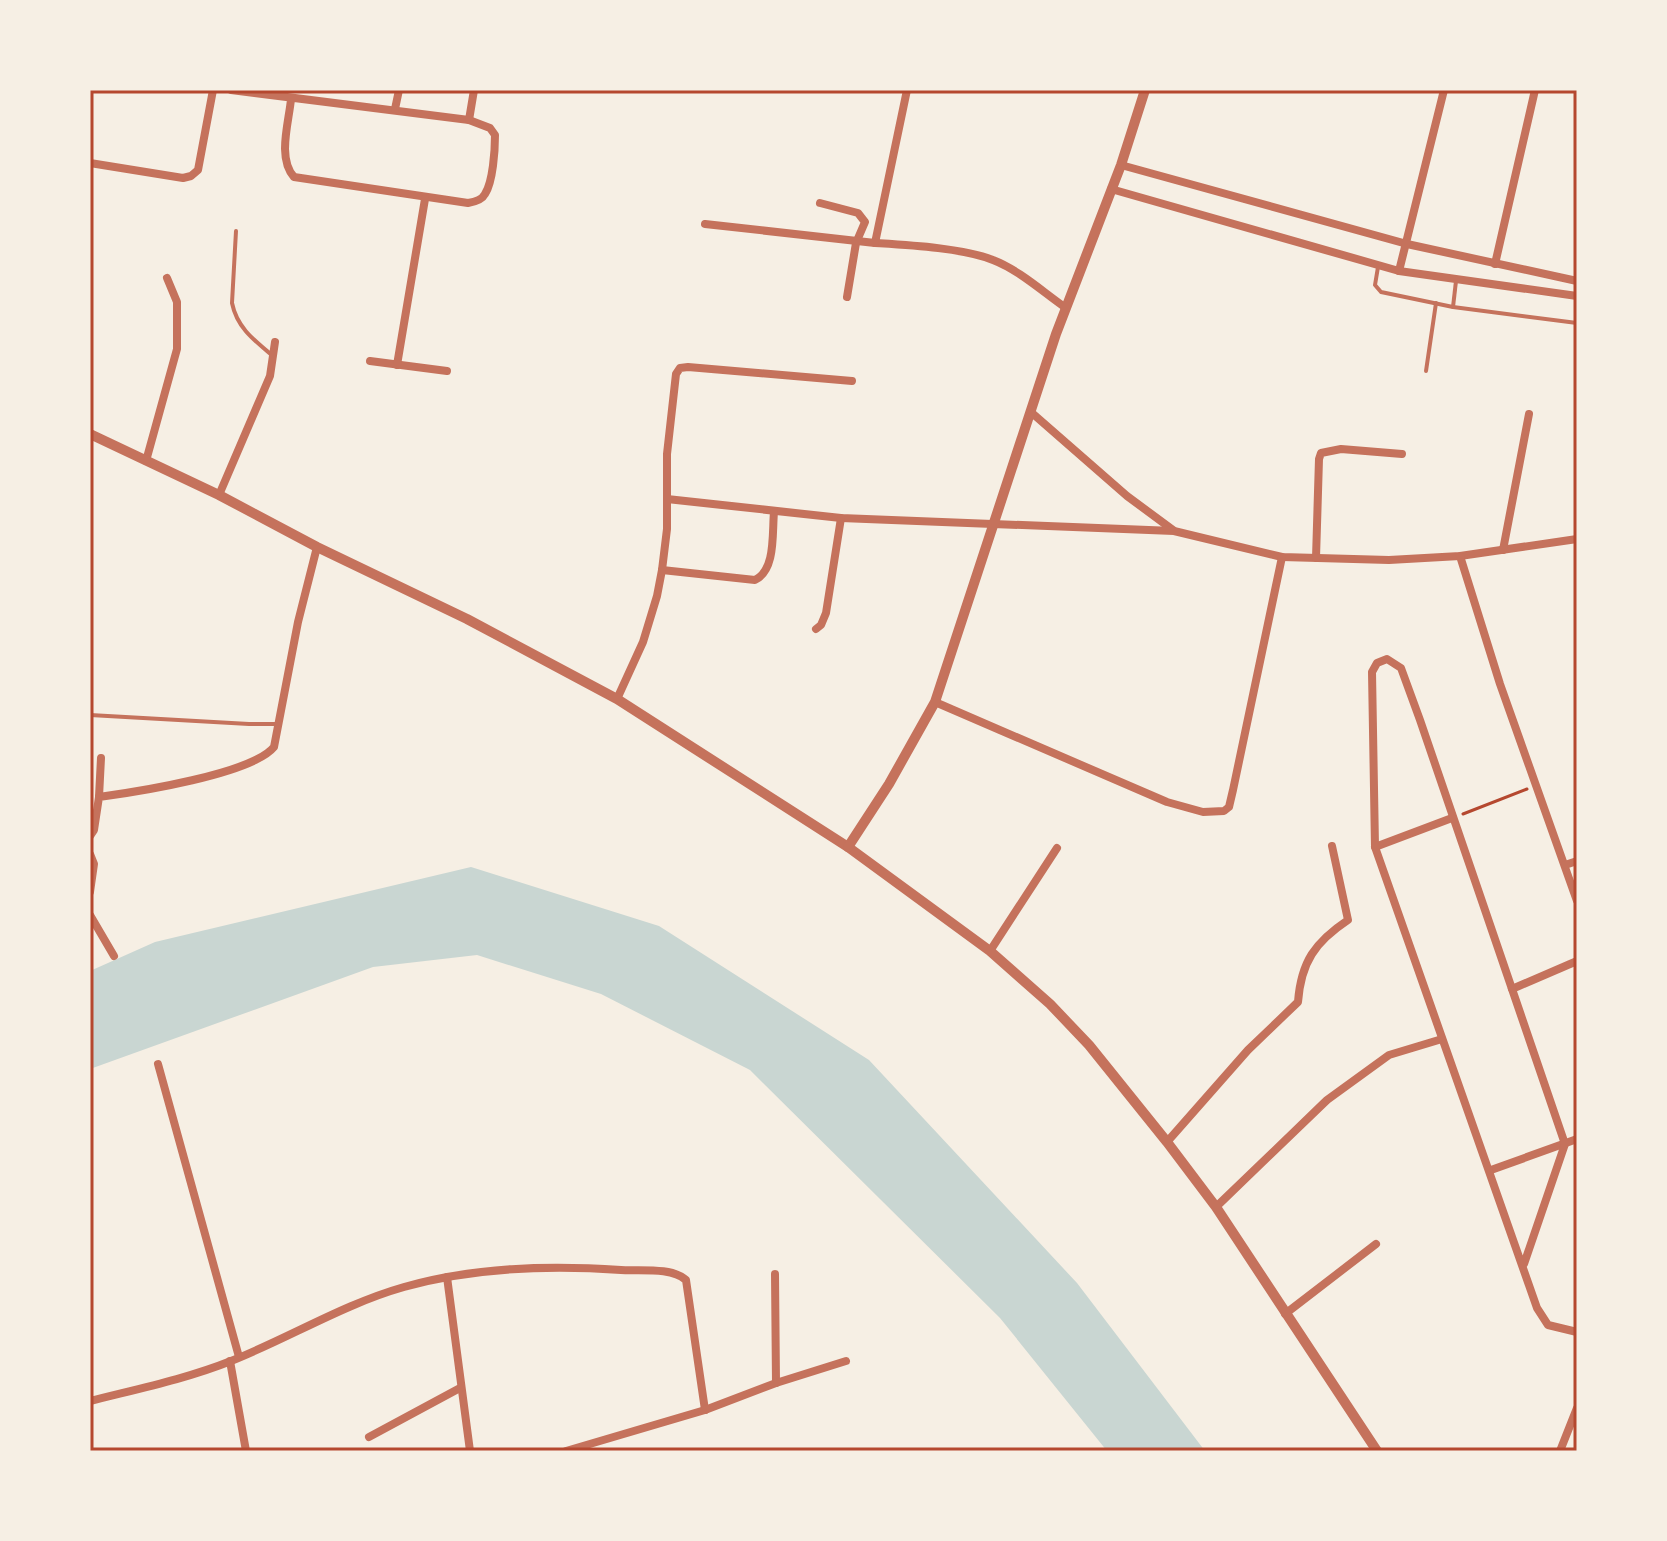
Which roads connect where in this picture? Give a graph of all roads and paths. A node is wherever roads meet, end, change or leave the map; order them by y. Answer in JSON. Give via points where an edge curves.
{"nodes":[{"id":1,"x":213,"y":90,"type":"edge"},
{"id":2,"x":231,"y":90,"type":"edge"},
{"id":3,"x":325,"y":90,"type":"edge"},
{"id":4,"x":399,"y":90,"type":"edge"},
{"id":5,"x":474,"y":90,"type":"edge"},
{"id":6,"x":907,"y":90,"type":"edge"},
{"id":7,"x":1145,"y":90,"type":"edge"},
{"id":8,"x":1444,"y":90,"type":"edge"},
{"id":9,"x":1535,"y":90,"type":"edge"},
{"id":10,"x":253,"y":92,"type":"edge"},
{"id":11,"x":291,"y":99,"type":"junction"},
{"id":12,"x":323,"y":101,"type":"junction"},
{"id":13,"x":395,"y":109,"type":"junction"},
{"id":14,"x":469,"y":120,"type":"junction"},
{"id":15,"x":90,"y":163,"type":"edge"},
{"id":16,"x":1121,"y":165,"type":"junction"},
{"id":17,"x":1111,"y":189,"type":"junction"},
{"id":18,"x":425,"y":199,"type":"junction"},
{"id":19,"x":820,"y":203,"type":"dead end"},
{"id":20,"x":705,"y":224,"type":"dead end"},
{"id":21,"x":236,"y":231,"type":"dead end"},
{"id":22,"x":856,"y":243,"type":"junction"},
{"id":23,"x":875,"y":243,"type":"junction"},
{"id":24,"x":1407,"y":244,"type":"junction"},
{"id":25,"x":1378,"y":264,"type":"junction"},
{"id":26,"x":1495,"y":264,"type":"junction"},
{"id":27,"x":1399,"y":271,"type":"junction"},
{"id":28,"x":167,"y":278,"type":"dead end"},
{"id":29,"x":1456,"y":281,"type":"junction"},
{"id":30,"x":1577,"y":281,"type":"edge"},
{"id":31,"x":1577,"y":296,"type":"edge"},
{"id":32,"x":847,"y":297,"type":"dead end"},
{"id":33,"x":1436,"y":303,"type":"junction"},
{"id":34,"x":1453,"y":307,"type":"junction"},
{"id":35,"x":1066,"y":308,"type":"junction"},
{"id":36,"x":1577,"y":323,"type":"edge"},
{"id":37,"x":275,"y":342,"type":"dead end"},
{"id":38,"x":274,"y":357,"type":"junction"},
{"id":39,"x":370,"y":361,"type":"dead end"},
{"id":40,"x":397,"y":365,"type":"junction"},
{"id":41,"x":447,"y":371,"type":"dead end"},
{"id":42,"x":1426,"y":371,"type":"dead end"},
{"id":43,"x":852,"y":381,"type":"dead end"},
{"id":44,"x":1032,"y":413,"type":"junction"},
{"id":45,"x":1529,"y":414,"type":"dead end"},
{"id":46,"x":90,"y":434,"type":"edge"},
{"id":47,"x":1402,"y":454,"type":"dead end"},
{"id":48,"x":146,"y":461,"type":"junction"},
{"id":49,"x":219,"y":495,"type":"junction"},
{"id":50,"x":667,"y":499,"type":"junction"},
{"id":51,"x":774,"y":512,"type":"junction"},
{"id":52,"x":841,"y":518,"type":"junction"},
{"id":53,"x":993,"y":525,"type":"junction"},
{"id":54,"x":1174,"y":531,"type":"junction"},
{"id":55,"x":1577,"y":539,"type":"edge"},
{"id":56,"x":317,"y":547,"type":"junction"},
{"id":57,"x":1503,"y":550,"type":"junction"},
{"id":58,"x":1460,"y":556,"type":"junction"},
{"id":59,"x":1282,"y":557,"type":"junction"},
{"id":60,"x":1316,"y":558,"type":"junction"},
{"id":61,"x":662,"y":570,"type":"junction"},
{"id":62,"x":816,"y":629,"type":"dead end"},
{"id":63,"x":617,"y":699,"type":"junction"},
{"id":64,"x":935,"y":702,"type":"junction"},
{"id":65,"x":90,"y":715,"type":"edge"},
{"id":66,"x":281,"y":724,"type":"junction"},
{"id":67,"x":101,"y":758,"type":"dead end"},
{"id":68,"x":1538,"y":785,"type":"junction"},
{"id":69,"x":99,"y":797,"type":"junction"},
{"id":70,"x":1452,"y":818,"type":"junction"},
{"id":71,"x":90,"y":836,"type":"edge"},
{"id":72,"x":1332,"y":846,"type":"dead end"},
{"id":73,"x":848,"y":847,"type":"junction"},
{"id":74,"x":1375,"y":847,"type":"junction"},
{"id":75,"x":1057,"y":848,"type":"dead end"},
{"id":76,"x":90,"y":854,"type":"edge"},
{"id":77,"x":1577,"y":861,"type":"edge"},
{"id":78,"x":1565,"y":865,"type":"junction"},
{"id":79,"x":90,"y":892,"type":"edge"},
{"id":80,"x":1577,"y":901,"type":"edge"},
{"id":81,"x":90,"y":915,"type":"edge"},
{"id":82,"x":990,"y":951,"type":"junction"},
{"id":83,"x":114,"y":956,"type":"dead end"},
{"id":84,"x":1577,"y":961,"type":"edge"},
{"id":85,"x":1512,"y":989,"type":"junction"},
{"id":86,"x":1442,"y":1039,"type":"junction"},
{"id":87,"x":158,"y":1064,"type":"dead end"},
{"id":88,"x":1577,"y":1139,"type":"edge"},
{"id":89,"x":1167,"y":1142,"type":"junction"},
{"id":90,"x":1565,"y":1144,"type":"junction"},
{"id":91,"x":1491,"y":1170,"type":"junction"},
{"id":92,"x":1216,"y":1207,"type":"junction"},
{"id":93,"x":1376,"y":1244,"type":"dead end"},
{"id":94,"x":1524,"y":1264,"type":"junction"},
{"id":95,"x":775,"y":1274,"type":"dead end"},
{"id":96,"x":447,"y":1277,"type":"junction"},
{"id":97,"x":1285,"y":1314,"type":"junction"},
{"id":98,"x":1577,"y":1332,"type":"edge"},
{"id":99,"x":234,"y":1359,"type":"junction"},
{"id":100,"x":846,"y":1361,"type":"dead end"},
{"id":101,"x":776,"y":1383,"type":"junction"},
{"id":102,"x":460,"y":1388,"type":"junction"},
{"id":103,"x":90,"y":1401,"type":"edge"},
{"id":104,"x":1577,"y":1408,"type":"edge"},
{"id":105,"x":705,"y":1410,"type":"junction"},
{"id":106,"x":1574,"y":1425,"type":"edge"},
{"id":107,"x":369,"y":1437,"type":"dead end"},
{"id":108,"x":246,"y":1451,"type":"edge"},
{"id":109,"x":470,"y":1451,"type":"edge"},
{"id":110,"x":566,"y":1451,"type":"edge"},
{"id":111,"x":1377,"y":1451,"type":"edge"},
{"id":112,"x":1560,"y":1451,"type":"edge"}],
"edges":[{"from":1,"to":15,"type":"street","via":[[198,170],[191,176]]},
{"from":2,"to":10,"type":"street"},
{"from":3,"to":12,"type":"street"},
{"from":4,"to":13,"type":"street"},
{"from":5,"to":14,"type":"street"},
{"from":6,"to":23,"type":"street"},
{"from":7,"to":16,"type":"street"},
{"from":8,"to":24,"type":"street"},
{"from":9,"to":26,"type":"street"},
{"from":10,"to":11,"type":"street"},
{"from":11,"to":12,"type":"street"},
{"from":11,"to":18,"type":"street","via":[[285,154],[286,168],[294,177]]},
{"from":12,"to":13,"type":"street"},
{"from":13,"to":14,"type":"street"},
{"from":14,"to":18,"type":"street","via":[[495,135],[485,195],[468,203]]},
{"from":16,"to":17,"type":"street"},
{"from":16,"to":24,"type":"street"},
{"from":17,"to":25,"type":"street"},
{"from":17,"to":35,"type":"street"},
{"from":18,"to":40,"type":"street"},
{"from":19,"to":22,"type":"street","via":[[862,216],[865,222]]},
{"from":20,"to":22,"type":"street"},
{"from":21,"to":38,"type":"lane","via":[[234,315],[246,334]]},
{"from":22,"to":23,"type":"street"},
{"from":22,"to":32,"type":"street"},
{"from":23,"to":35,"type":"street","via":[[990,258]]},
{"from":24,"to":26,"type":"street"},
{"from":24,"to":27,"type":"street"},
{"from":25,"to":27,"type":"street"},
{"from":25,"to":33,"type":"lane","via":[[1378,290]]},
{"from":26,"to":30,"type":"street"},
{"from":27,"to":29,"type":"street"},
{"from":28,"to":48,"type":"street","via":[[177,302],[177,349]]},
{"from":29,"to":31,"type":"street"},
{"from":29,"to":34,"type":"lane"},
{"from":33,"to":34,"type":"lane"},
{"from":33,"to":42,"type":"lane"},
{"from":34,"to":36,"type":"lane"},
{"from":35,"to":44,"type":"street"},
{"from":37,"to":38,"type":"street"},
{"from":38,"to":49,"type":"street"},
{"from":39,"to":40,"type":"street"},
{"from":40,"to":41,"type":"street"},
{"from":43,"to":50,"type":"street","via":[[680,368],[667,454]]},
{"from":44,"to":53,"type":"street"},
{"from":44,"to":54,"type":"street"},
{"from":45,"to":57,"type":"street"},
{"from":46,"to":48,"type":"street"},
{"from":47,"to":60,"type":"street","via":[[1341,449],[1321,453]]},
{"from":48,"to":49,"type":"street"},
{"from":49,"to":56,"type":"street"},
{"from":50,"to":51,"type":"street"},
{"from":50,"to":61,"type":"street"},
{"from":51,"to":52,"type":"street"},
{"from":51,"to":61,"type":"street","via":[[764,576],[755,580]]},
{"from":52,"to":53,"type":"street"},
{"from":52,"to":62,"type":"street","via":[[826,613]]},
{"from":53,"to":54,"type":"street"},
{"from":53,"to":64,"type":"street"},
{"from":54,"to":59,"type":"street"},
{"from":55,"to":57,"type":"street"},
{"from":56,"to":63,"type":"street"},
{"from":56,"to":66,"type":"street"},
{"from":57,"to":58,"type":"street"},
{"from":58,"to":60,"type":"street"},
{"from":58,"to":68,"type":"street"},
{"from":59,"to":60,"type":"street"},
{"from":59,"to":64,"type":"street","via":[[1233,790],[1224,811],[1203,812],[1167,802]]},
{"from":61,"to":63,"type":"street","via":[[643,642]]},
{"from":63,"to":73,"type":"street"},
{"from":64,"to":73,"type":"street"},
{"from":65,"to":66,"type":"lane"},
{"from":66,"to":69,"type":"street","via":[[274,747],[256,762]]},
{"from":67,"to":69,"type":"street"},
{"from":68,"to":70,"type":"path"},
{"from":68,"to":78,"type":"street"},
{"from":69,"to":71,"type":"street"},
{"from":70,"to":74,"type":"street"},
{"from":70,"to":74,"type":"street","via":[[1401,668],[1387,659],[1380,661],[1372,672]]},
{"from":70,"to":85,"type":"street"},
{"from":72,"to":89,"type":"street","via":[[1348,920],[1325,935],[1310,956],[1299,982],[1298,1002]]},
{"from":73,"to":82,"type":"street"},
{"from":74,"to":86,"type":"street"},
{"from":75,"to":82,"type":"street"},
{"from":76,"to":79,"type":"street"},
{"from":77,"to":78,"type":"street"},
{"from":78,"to":80,"type":"street"},
{"from":81,"to":83,"type":"street"},
{"from":82,"to":89,"type":"street","via":[[1089,1045]]},
{"from":84,"to":85,"type":"street"},
{"from":85,"to":90,"type":"street"},
{"from":86,"to":91,"type":"street"},
{"from":86,"to":92,"type":"street","via":[[1389,1055],[1335,1093]]},
{"from":87,"to":99,"type":"street"},
{"from":88,"to":90,"type":"street"},
{"from":89,"to":92,"type":"street"},
{"from":90,"to":91,"type":"street"},
{"from":90,"to":94,"type":"street"},
{"from":91,"to":94,"type":"street"},
{"from":92,"to":97,"type":"street"},
{"from":93,"to":97,"type":"street"},
{"from":94,"to":98,"type":"street","via":[[1543,1319]]},
{"from":95,"to":101,"type":"street"},
{"from":96,"to":99,"type":"street","via":[[374,1298]]},
{"from":96,"to":102,"type":"street"},
{"from":96,"to":105,"type":"street","via":[[564,1266],[682,1276],[689,1292]]},
{"from":97,"to":111,"type":"street"},
{"from":99,"to":103,"type":"street"},
{"from":99,"to":108,"type":"street"},
{"from":100,"to":101,"type":"street"},
{"from":101,"to":105,"type":"street"},
{"from":102,"to":107,"type":"street"},
{"from":102,"to":109,"type":"street"},
{"from":104,"to":106,"type":"street"},
{"from":105,"to":110,"type":"street"},
{"from":106,"to":112,"type":"street"}]}
